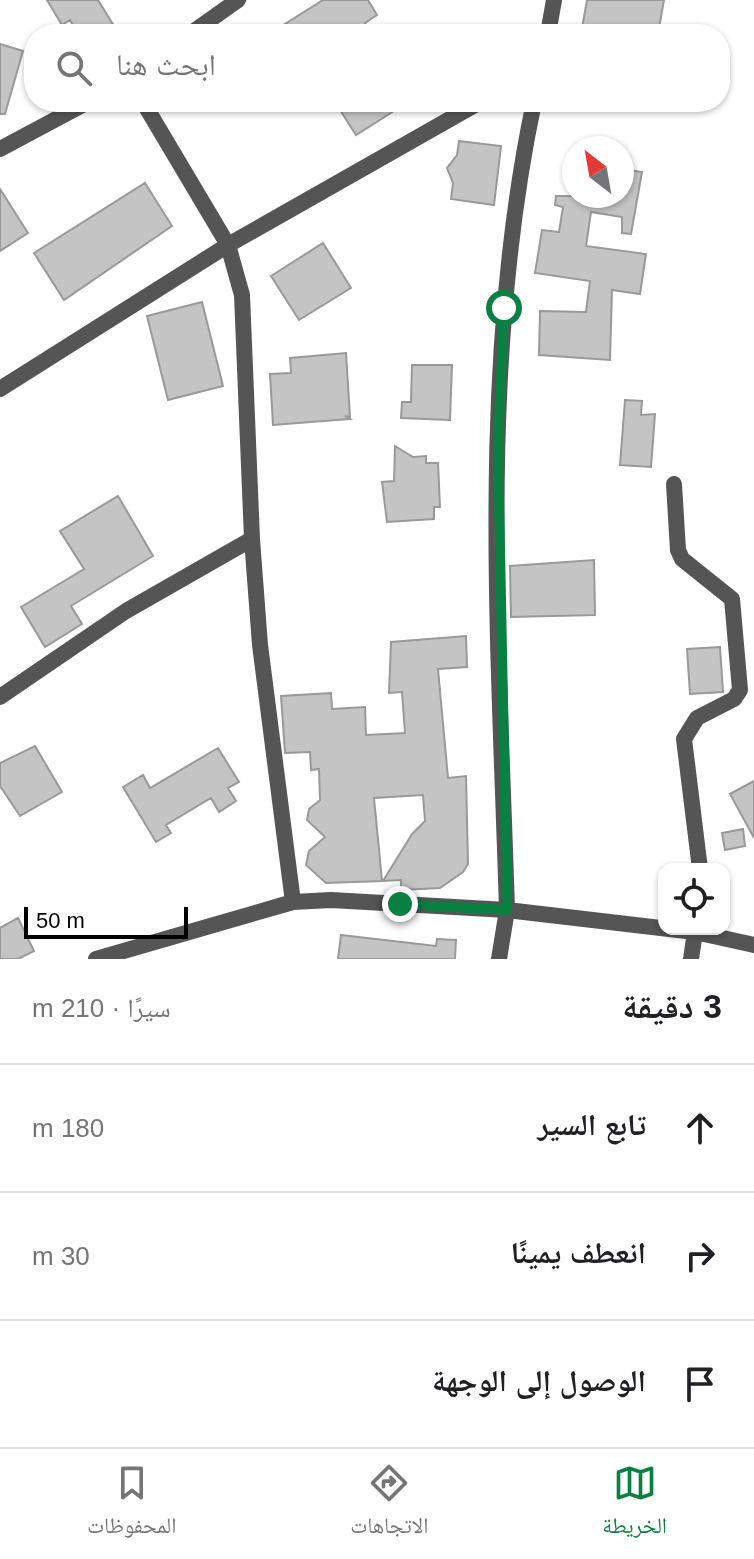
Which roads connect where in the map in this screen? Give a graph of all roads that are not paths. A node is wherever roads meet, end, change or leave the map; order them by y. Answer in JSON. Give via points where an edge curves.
{"nodes":[{"id":1,"x":238,"y":0,"type":"edge"},
{"id":2,"x":554,"y":0,"type":"edge"},
{"id":3,"x":204,"y":24,"type":"edge"},
{"id":4,"x":550,"y":24,"type":"edge"},
{"id":5,"x":69,"y":112,"type":"edge"},
{"id":6,"x":149,"y":112,"type":"edge"},
{"id":7,"x":462,"y":112,"type":"edge"},
{"id":8,"x":532,"y":112,"type":"edge"},
{"id":9,"x":0,"y":149,"type":"edge"},
{"id":10,"x":228,"y":245,"type":"junction"},
{"id":11,"x":0,"y":389,"type":"edge"},
{"id":12,"x":674,"y":484,"type":"dead end"},
{"id":13,"x":252,"y":539,"type":"junction"},
{"id":14,"x":0,"y":697,"type":"edge"},
{"id":15,"x":699,"y":863,"type":"edge"},
{"id":16,"x":293,"y":902,"type":"junction"},
{"id":17,"x":507,"y":910,"type":"junction"},
{"id":18,"x":658,"y":927,"type":"edge"},
{"id":19,"x":700,"y":935,"type":"edge"},
{"id":20,"x":713,"y":935,"type":"edge"},
{"id":21,"x":754,"y":945,"type":"edge"},
{"id":22,"x":96,"y":959,"type":"edge"},
{"id":23,"x":499,"y":959,"type":"edge"},
{"id":24,"x":691,"y":959,"type":"edge"}],
"edges":[{"from":1,"to":3,"type":"street"},
{"from":2,"to":4,"type":"street"},
{"from":5,"to":9,"type":"street"},
{"from":6,"to":10,"type":"street"},
{"from":7,"to":10,"type":"street"},
{"from":8,"to":17,"type":"street","via":[[504,308],[498,444]]},
{"from":10,"to":11,"type":"street"},
{"from":10,"to":13,"type":"street","via":[[242,295]]},
{"from":12,"to":15,"type":"street","via":[[678,550],[686,566],[732,599],[738,650],[740,690],[734,699],[697,718],[684,739]]},
{"from":13,"to":14,"type":"street","via":[[126,611]]},
{"from":13,"to":16,"type":"street"},
{"from":16,"to":17,"type":"street"},
{"from":16,"to":22,"type":"street"},
{"from":17,"to":18,"type":"street"},
{"from":17,"to":23,"type":"street"},
{"from":19,"to":24,"type":"street"},
{"from":20,"to":21,"type":"street"}]}
